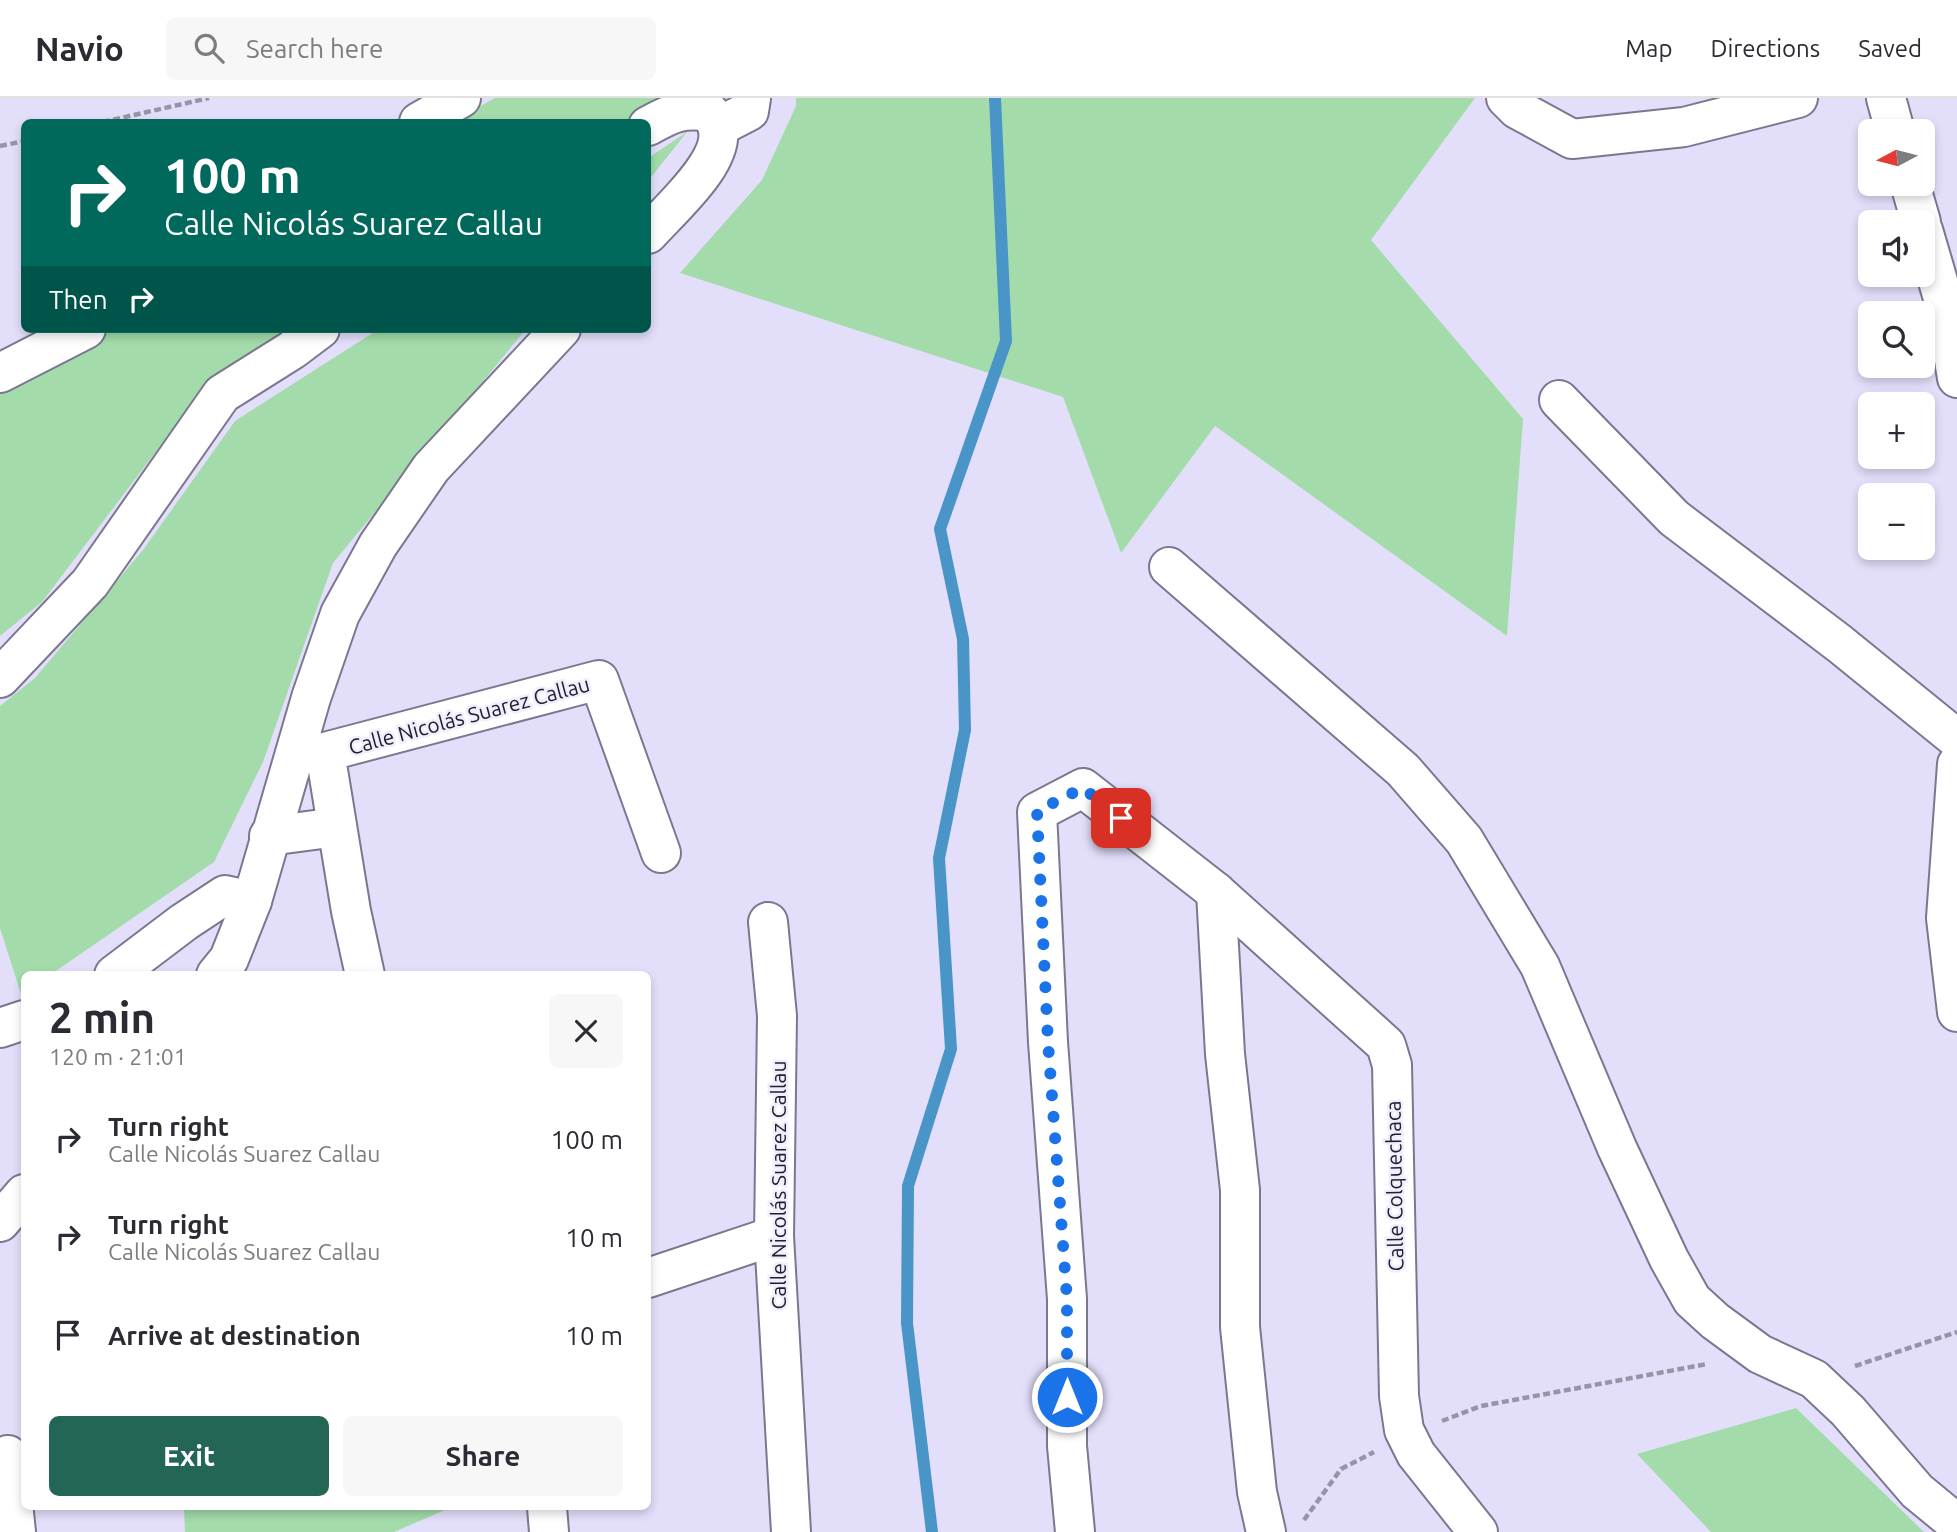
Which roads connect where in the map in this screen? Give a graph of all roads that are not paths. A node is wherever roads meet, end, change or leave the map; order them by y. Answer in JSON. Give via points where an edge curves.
{"nodes":[{"id":1,"x":461,"y":98,"type":"edge"},
{"id":2,"x":751,"y":98,"type":"edge"},
{"id":3,"x":1506,"y":98,"type":"edge"},
{"id":4,"x":1798,"y":98,"type":"edge"},
{"id":5,"x":1886,"y":98,"type":"edge"},
{"id":6,"x":424,"y":119,"type":"edge"},
{"id":7,"x":1892,"y":119,"type":"edge"},
{"id":8,"x":651,"y":124,"type":"edge"},
{"id":9,"x":718,"y":127,"type":"junction"},
{"id":10,"x":651,"y":230,"type":"edge"},
{"id":11,"x":1935,"y":271,"type":"edge"},
{"id":12,"x":1945,"y":305,"type":"junction"},
{"id":13,"x":78,"y":333,"type":"edge"},
{"id":14,"x":315,"y":333,"type":"edge"},
{"id":15,"x":557,"y":333,"type":"edge"},
{"id":16,"x":1957,"y":343,"type":"edge"},
{"id":17,"x":0,"y":373,"type":"edge"},
{"id":18,"x":1957,"y":378,"type":"edge"},
{"id":19,"x":1559,"y":400,"type":"dead end"},
{"id":20,"x":1169,"y":568,"type":"dead end"},
{"id":21,"x":0,"y":678,"type":"edge"},
{"id":22,"x":1957,"y":739,"type":"edge"},
{"id":23,"x":1957,"y":764,"type":"edge"},
{"id":24,"x":337,"y":827,"type":"junction"},
{"id":25,"x":269,"y":836,"type":"junction"},
{"id":26,"x":661,"y":853,"type":"dead end"},
{"id":27,"x":1216,"y":892,"type":"junction"},
{"id":28,"x":252,"y":901,"type":"junction"},
{"id":29,"x":768,"y":922,"type":"dead end"},
{"id":30,"x":119,"y":971,"type":"edge"},
{"id":31,"x":219,"y":971,"type":"edge"},
{"id":32,"x":364,"y":971,"type":"edge"},
{"id":33,"x":1957,"y":1012,"type":"edge"},
{"id":34,"x":21,"y":1021,"type":"edge"},
{"id":35,"x":0,"y":1028,"type":"edge"},
{"id":36,"x":21,"y":1198,"type":"edge"},
{"id":37,"x":0,"y":1222,"type":"edge"},
{"id":38,"x":774,"y":1236,"type":"junction"},
{"id":39,"x":651,"y":1277,"type":"edge"},
{"id":40,"x":11,"y":1454,"type":"edge"},
{"id":41,"x":547,"y":1510,"type":"edge"},
{"id":42,"x":1957,"y":1524,"type":"edge"},
{"id":43,"x":16,"y":1532,"type":"edge"},
{"id":44,"x":549,"y":1532,"type":"edge"},
{"id":45,"x":791,"y":1532,"type":"edge"},
{"id":46,"x":1075,"y":1532,"type":"edge"},
{"id":47,"x":1266,"y":1532,"type":"edge"},
{"id":48,"x":1478,"y":1532,"type":"edge"}],
"edges":[{"from":1,"to":6,"type":"street"},
{"from":2,"to":9,"type":"street","via":[[749,111]]},
{"from":3,"to":4,"type":"street","via":[[1517,109],[1572,139],[1684,127]]},
{"from":5,"to":7,"type":"street"},
{"from":8,"to":9,"type":"street","via":[[674,112],[693,109],[709,111]]},
{"from":9,"to":10,"type":"street","via":[[717,149],[705,172]]},
{"from":11,"to":12,"type":"street"},
{"from":12,"to":16,"type":"street"},
{"from":12,"to":18,"type":"street"},
{"from":13,"to":17,"type":"street"},
{"from":14,"to":21,"type":"street","via":[[222,394],[90,583]]},
{"from":15,"to":25,"type":"street","via":[[431,468],[379,545],[340,614]]},
{"from":19,"to":22,"type":"street","via":[[1674,518]]},
{"from":20,"to":42,"type":"street","via":[[1403,770],[1464,840],[1540,966],[1617,1148],[1692,1300],[1760,1354],[1814,1379],[1917,1491]]},
{"from":23,"to":33,"type":"street","via":[[1946,918]]},
{"from":24,"to":25,"type":"street"},
{"from":24,"to":26,"type":"street","name":"Calle Nicolás Suarez Callau","via":[[325,752],[599,680]]},
{"from":24,"to":32,"type":"street"},
{"from":25,"to":28,"type":"street"},
{"from":27,"to":46,"type":"street","via":[[1083,788],[1037,811],[1067,1299],[1067,1446]]},
{"from":27,"to":47,"type":"street","via":[[1225,1054],[1240,1190],[1240,1327],[1257,1492]]},
{"from":27,"to":48,"type":"street","name":"Calle Colquechaca","via":[[1386,1045],[1392,1065],[1399,1396],[1416,1454]]},
{"from":28,"to":30,"type":"street","via":[[225,895]]},
{"from":28,"to":31,"type":"street","via":[[229,960]]},
{"from":29,"to":38,"type":"street","name":"Calle Nicolás Suarez Callau","via":[[777,1016]]},
{"from":34,"to":35,"type":"street"},
{"from":36,"to":37,"type":"street"},
{"from":38,"to":39,"type":"street"},
{"from":38,"to":45,"type":"street","name":"Calle Nicolás Suarez Callau"},
{"from":40,"to":43,"type":"street"},
{"from":41,"to":44,"type":"street"}]}
